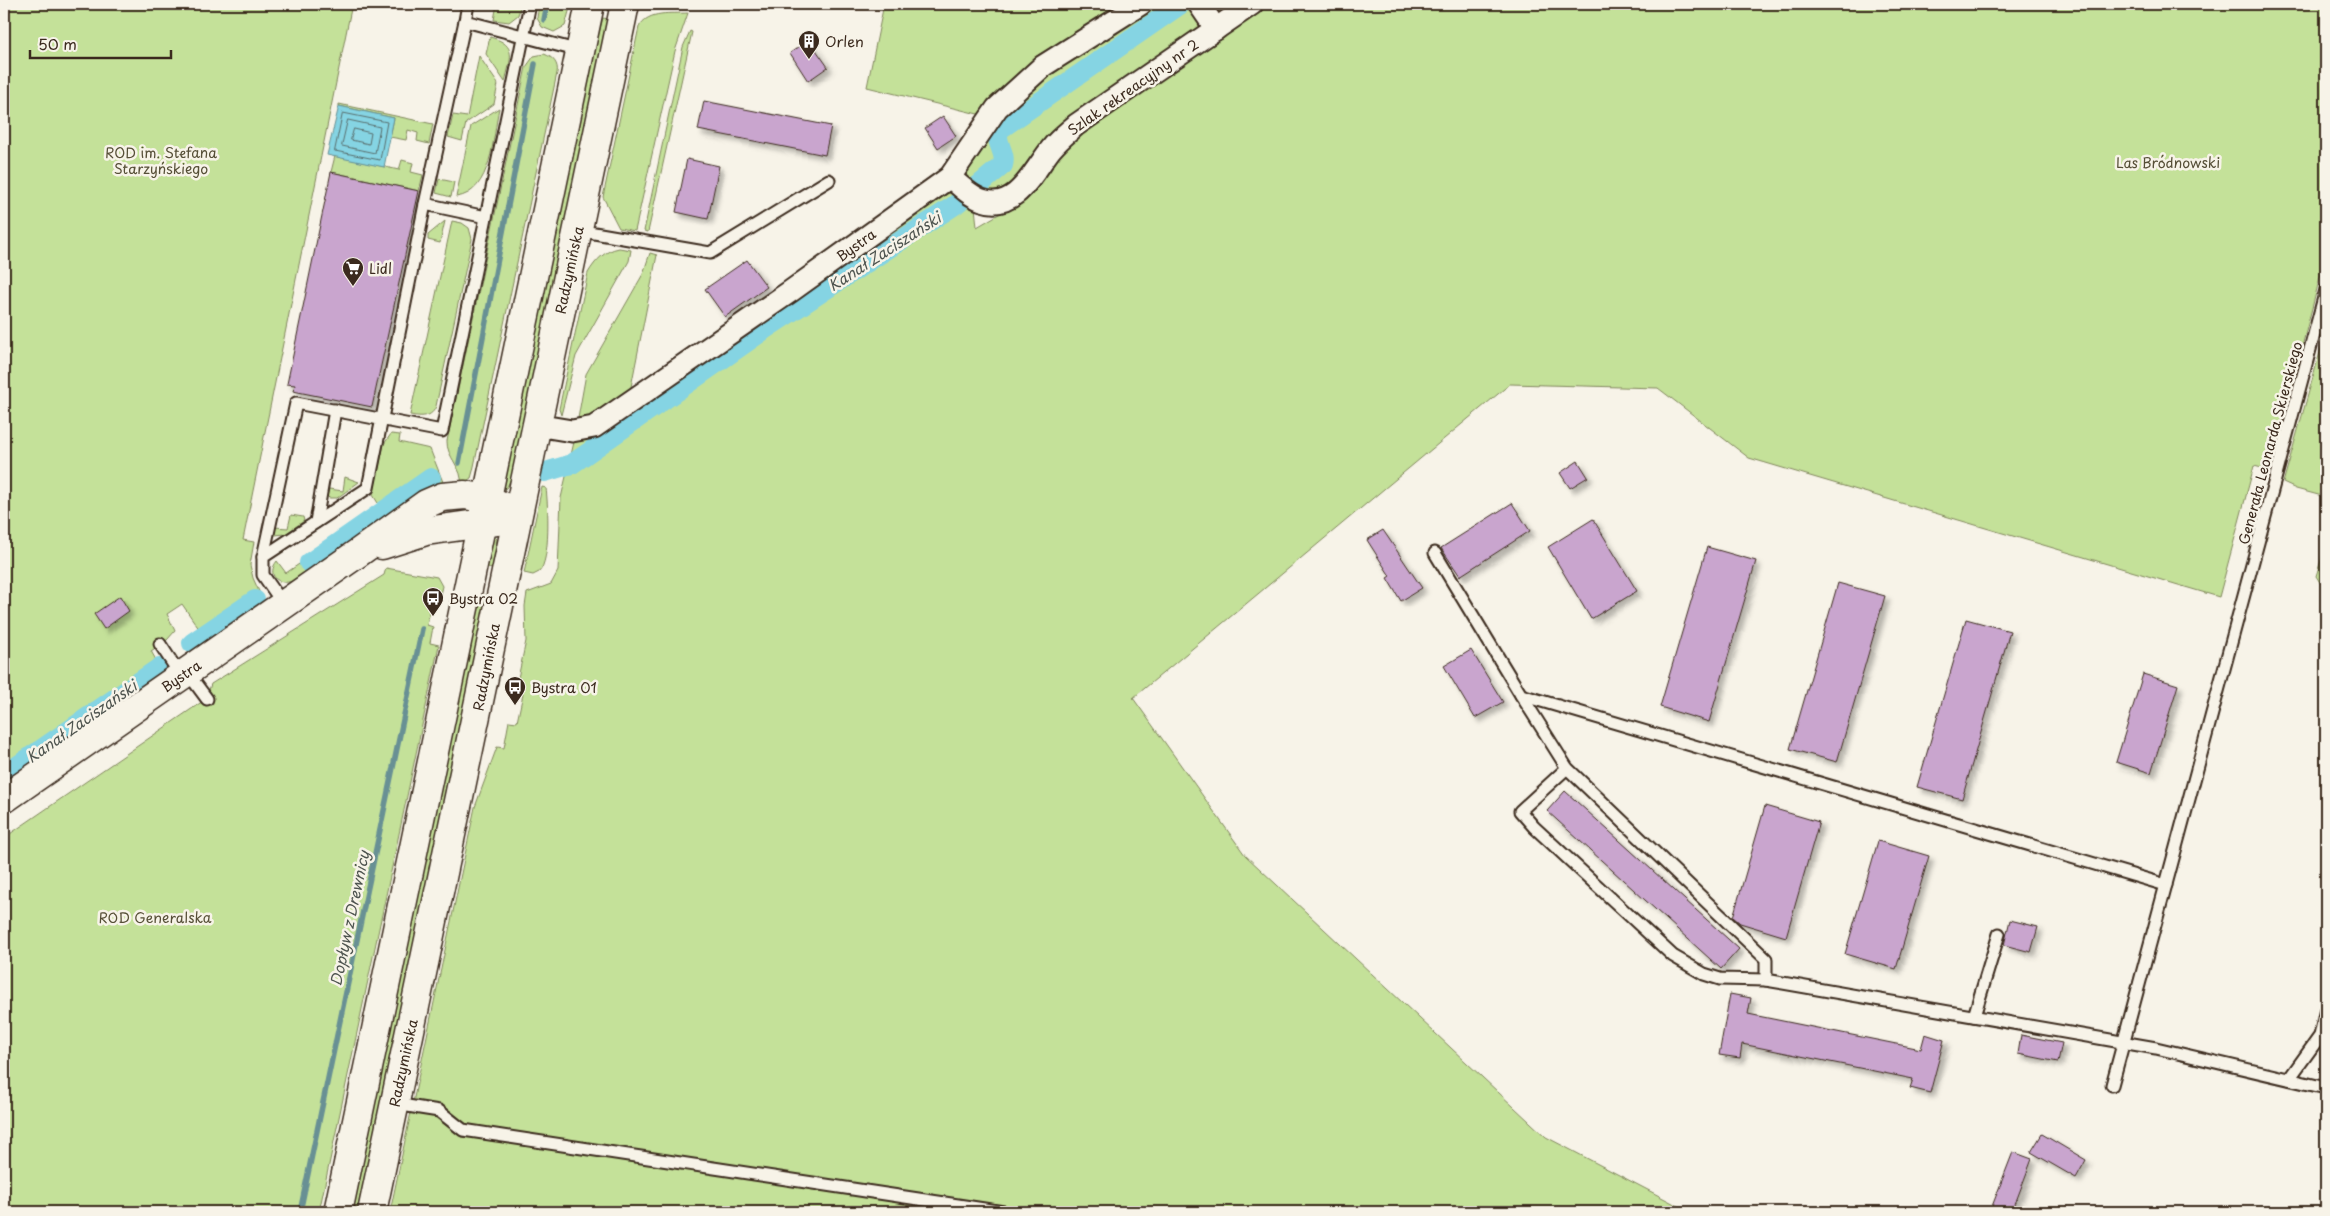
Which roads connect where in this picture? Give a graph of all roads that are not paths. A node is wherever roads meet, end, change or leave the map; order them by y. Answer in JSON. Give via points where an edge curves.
{"nodes":[{"id":1,"x":468,"y":4,"type":"edge"},
{"id":2,"x":530,"y":4,"type":"edge"},
{"id":3,"x":590,"y":4,"type":"edge"},
{"id":4,"x":625,"y":4,"type":"edge"},
{"id":5,"x":1141,"y":4,"type":"edge"},
{"id":6,"x":1252,"y":4,"type":"edge"},
{"id":7,"x":1200,"y":5,"type":"edge"},
{"id":8,"x":465,"y":21,"type":"junction"},
{"id":9,"x":1216,"y":29,"type":"junction"},
{"id":10,"x":524,"y":36,"type":"junction"},
{"id":11,"x":580,"y":51,"type":"junction"},
{"id":12,"x":829,"y":180,"type":"dead end"},
{"id":13,"x":964,"y":188,"type":"junction"},
{"id":14,"x":425,"y":204,"type":"junction"},
{"id":15,"x":486,"y":217,"type":"junction"},
{"id":16,"x":577,"y":230,"type":"junction"},
{"id":17,"x":2326,"y":290,"type":"edge"},
{"id":18,"x":335,"y":410,"type":"junction"},
{"id":19,"x":381,"y":420,"type":"junction"},
{"id":20,"x":536,"y":425,"type":"junction"},
{"id":21,"x":485,"y":511,"type":"junction"},
{"id":22,"x":517,"y":517,"type":"junction"},
{"id":23,"x":316,"y":522,"type":"junction"},
{"id":24,"x":439,"y":529,"type":"junction"},
{"id":25,"x":1435,"y":553,"type":"dead end"},
{"id":26,"x":358,"y":554,"type":"junction"},
{"id":27,"x":263,"y":557,"type":"junction"},
{"id":28,"x":473,"y":568,"type":"junction"},
{"id":29,"x":284,"y":605,"type":"junction"},
{"id":30,"x":160,"y":644,"type":"dead end"},
{"id":31,"x":184,"y":674,"type":"junction"},
{"id":32,"x":1521,"y":695,"type":"junction"},
{"id":33,"x":207,"y":699,"type":"dead end"},
{"id":34,"x":1567,"y":768,"type":"junction"},
{"id":35,"x":4,"y":799,"type":"edge"},
{"id":36,"x":2166,"y":885,"type":"junction"},
{"id":37,"x":1999,"y":934,"type":"dead end"},
{"id":38,"x":1766,"y":980,"type":"junction"},
{"id":39,"x":2326,"y":1009,"type":"edge"},
{"id":40,"x":1974,"y":1016,"type":"junction"},
{"id":41,"x":2124,"y":1042,"type":"junction"},
{"id":42,"x":2289,"y":1079,"type":"junction"},
{"id":43,"x":2112,"y":1085,"type":"dead end"},
{"id":44,"x":2326,"y":1088,"type":"edge"},
{"id":45,"x":395,"y":1104,"type":"junction"},
{"id":46,"x":338,"y":1212,"type":"edge"},
{"id":47,"x":372,"y":1212,"type":"edge"},
{"id":48,"x":1004,"y":1212,"type":"edge"}],
"edges":[{"from":1,"to":8,"type":"lane"},
{"from":2,"to":10,"type":"lane"},
{"from":3,"to":11,"type":"main road"},
{"from":4,"to":16,"type":"main road","name":"Radzymińska"},
{"from":5,"to":13,"type":"street","name":"Bystra","via":[[1043,66],[997,108]]},
{"from":6,"to":9,"type":"street","name":"Szlak rekreacyjny nr 2"},
{"from":7,"to":9,"type":"street"},
{"from":8,"to":10,"type":"lane"},
{"from":8,"to":14,"type":"lane"},
{"from":9,"to":13,"type":"street","name":"Szlak rekreacyjny nr 2","via":[[1071,129],[1014,195],[993,202],[982,200]]},
{"from":10,"to":11,"type":"lane"},
{"from":10,"to":15,"type":"lane"},
{"from":11,"to":21,"type":"main road"},
{"from":12,"to":16,"type":"lane","via":[[710,253]]},
{"from":13,"to":20,"type":"street","name":"Bystra","via":[[791,291],[594,427],[572,432]]},
{"from":14,"to":15,"type":"lane"},
{"from":14,"to":19,"type":"lane"},
{"from":15,"to":19,"type":"lane","via":[[442,431]]},
{"from":16,"to":20,"type":"main road","name":"Radzymińska"},
{"from":17,"to":36,"type":"lane","name":"Generała Leonarda Skierskiego"},
{"from":18,"to":19,"type":"lane"},
{"from":18,"to":23,"type":"lane"},
{"from":18,"to":27,"type":"lane","via":[[296,403]]},
{"from":19,"to":23,"type":"lane","via":[[368,488]]},
{"from":20,"to":22,"type":"main road","name":"Radzymińska"},
{"from":21,"to":22,"type":"main road","name":"Bystra","via":[[499,504]]},
{"from":21,"to":24,"type":"main road","name":"Bystra"},
{"from":21,"to":26,"type":"main road","name":"Bystra","via":[[459,495],[434,500]]},
{"from":21,"to":28,"type":"main road"},
{"from":22,"to":45,"type":"main road","name":"Radzymińska"},
{"from":23,"to":27,"type":"lane"},
{"from":24,"to":26,"type":"main road","name":"Bystra","via":[[411,535]]},
{"from":24,"to":28,"type":"main road","via":[[454,536],[467,548]]},
{"from":25,"to":32,"type":"lane"},
{"from":26,"to":29,"type":"main road","name":"Bystra"},
{"from":27,"to":29,"type":"lane","via":[[263,575]]},
{"from":28,"to":46,"type":"main road"},
{"from":29,"to":31,"type":"main road","name":"Bystra"},
{"from":30,"to":31,"type":"lane"},
{"from":31,"to":33,"type":"lane"},
{"from":31,"to":35,"type":"main road","name":"Bystra"},
{"from":32,"to":34,"type":"lane"},
{"from":32,"to":36,"type":"lane"},
{"from":34,"to":38,"type":"lane","via":[[1766,959]]},
{"from":34,"to":38,"type":"lane","via":[[1520,811],[1534,827],[1673,956],[1704,974],[1720,979]]},
{"from":36,"to":41,"type":"lane","name":"Generała Leonarda Skierskiego"},
{"from":37,"to":40,"type":"lane"},
{"from":38,"to":40,"type":"lane"},
{"from":39,"to":42,"type":"lane","via":[[2320,1036]]},
{"from":40,"to":41,"type":"lane"},
{"from":41,"to":42,"type":"lane"},
{"from":41,"to":43,"type":"lane","name":"Generała Leonarda Skierskiego"},
{"from":42,"to":44,"type":"lane"},
{"from":45,"to":47,"type":"main road","name":"Radzymińska"},
{"from":45,"to":48,"type":"lane","via":[[439,1111],[463,1130]]}]}
